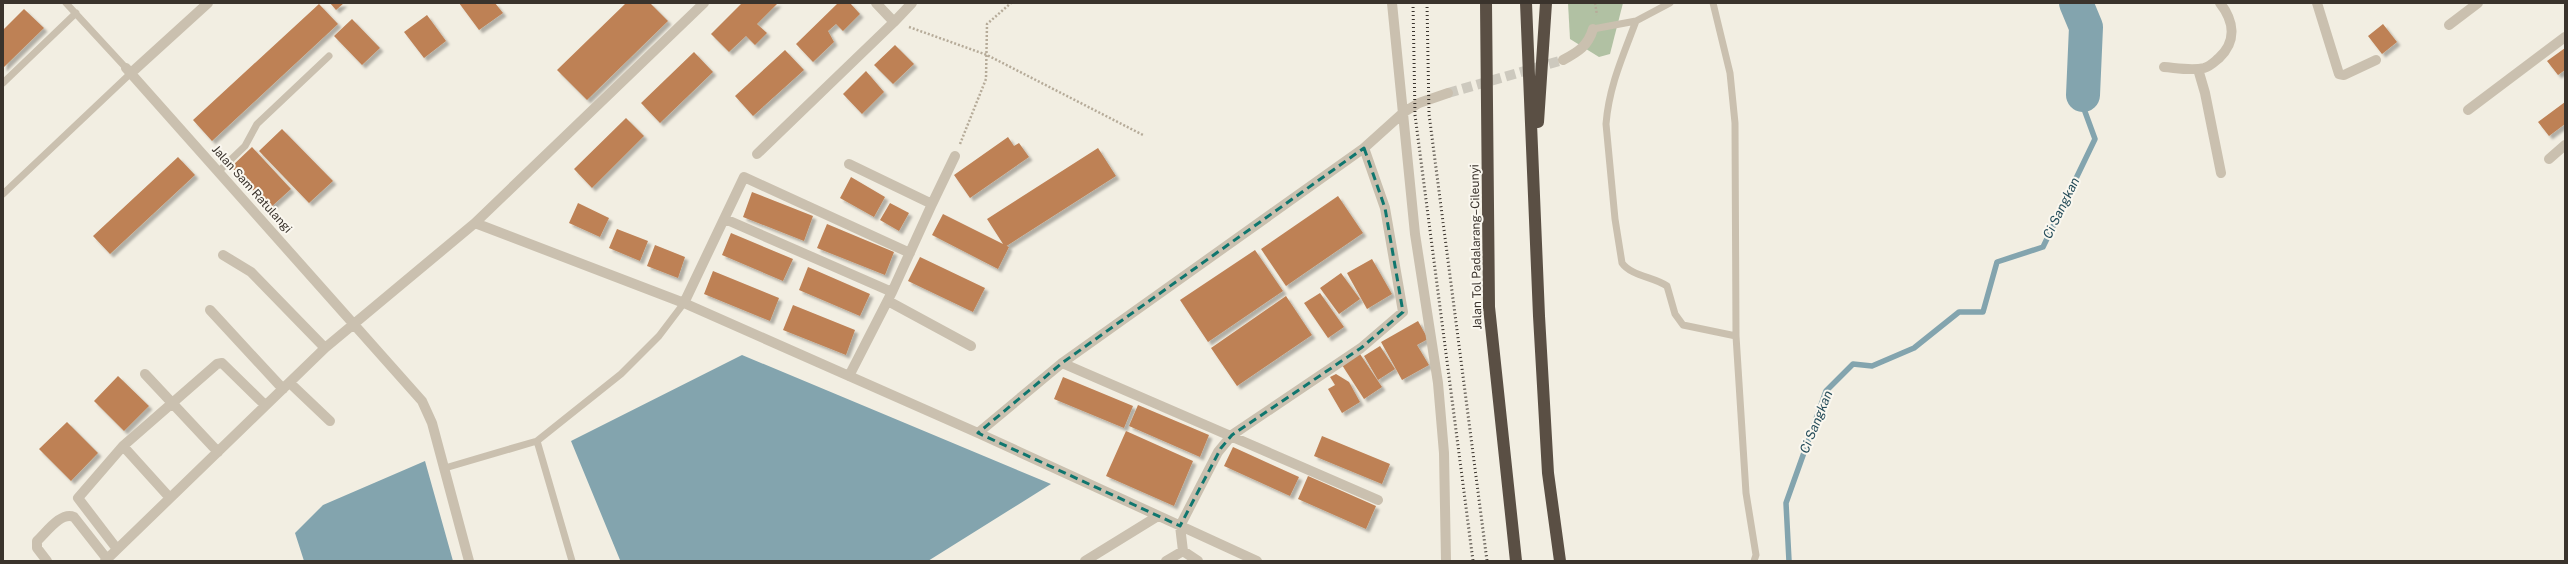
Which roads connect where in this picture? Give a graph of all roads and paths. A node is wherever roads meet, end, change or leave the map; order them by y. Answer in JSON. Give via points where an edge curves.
{"nodes":[{"id":1,"x":66,"y":3,"type":"edge"},
{"id":2,"x":208,"y":3,"type":"edge"},
{"id":3,"x":704,"y":3,"type":"edge"},
{"id":4,"x":876,"y":3,"type":"edge"},
{"id":5,"x":912,"y":3,"type":"edge"},
{"id":6,"x":1012,"y":3,"type":"edge"},
{"id":7,"x":1392,"y":3,"type":"edge"},
{"id":8,"x":1486,"y":3,"type":"edge"},
{"id":9,"x":1526,"y":3,"type":"edge"},
{"id":10,"x":1546,"y":3,"type":"edge"},
{"id":11,"x":1670,"y":3,"type":"edge"},
{"id":12,"x":1713,"y":3,"type":"edge"},
{"id":13,"x":2220,"y":3,"type":"edge"},
{"id":14,"x":2317,"y":3,"type":"edge"},
{"id":15,"x":2478,"y":3,"type":"edge"},
{"id":16,"x":76,"y":13,"type":"junction"},
{"id":17,"x":1636,"y":21,"type":"junction"},
{"id":18,"x":894,"y":22,"type":"junction"},
{"id":19,"x":2449,"y":25,"type":"dead end"},
{"id":20,"x":1593,"y":29,"type":"joint"},
{"id":21,"x":2565,"y":37,"type":"edge"},
{"id":22,"x":987,"y":55,"type":"junction"},
{"id":23,"x":329,"y":56,"type":"dead end"},
{"id":24,"x":1563,"y":60,"type":"tunnel mouth"},
{"id":25,"x":2376,"y":60,"type":"dead end"},
{"id":26,"x":2164,"y":67,"type":"dead end"},
{"id":27,"x":2198,"y":69,"type":"junction"},
{"id":28,"x":129,"y":71,"type":"junction"},
{"id":29,"x":3,"y":83,"type":"edge"},
{"id":30,"x":1448,"y":93,"type":"tunnel mouth"},
{"id":31,"x":2468,"y":110,"type":"dead end"},
{"id":32,"x":1404,"y":112,"type":"junction"},
{"id":33,"x":1143,"y":134,"type":"dead end"},
{"id":34,"x":2565,"y":145,"type":"edge"},
{"id":35,"x":1364,"y":148,"type":"junction"},
{"id":36,"x":757,"y":154,"type":"dead end"},
{"id":37,"x":956,"y":156,"type":"joint"},
{"id":38,"x":2549,"y":159,"type":"dead end"},
{"id":39,"x":849,"y":164,"type":"dead end"},
{"id":40,"x":219,"y":171,"type":"junction"},
{"id":41,"x":2221,"y":173,"type":"dead end"},
{"id":42,"x":1535,"y":175,"type":"junction"},
{"id":43,"x":3,"y":194,"type":"edge"},
{"id":44,"x":932,"y":204,"type":"junction"},
{"id":45,"x":725,"y":219,"type":"junction"},
{"id":46,"x":475,"y":223,"type":"junction"},
{"id":47,"x":910,"y":253,"type":"junction"},
{"id":48,"x":223,"y":255,"type":"dead end"},
{"id":49,"x":890,"y":296,"type":"junction"},
{"id":50,"x":684,"y":303,"type":"junction"},
{"id":51,"x":210,"y":310,"type":"dead end"},
{"id":52,"x":354,"y":322,"type":"junction"},
{"id":53,"x":1736,"y":336,"type":"junction"},
{"id":54,"x":971,"y":346,"type":"dead end"},
{"id":55,"x":325,"y":348,"type":"junction"},
{"id":56,"x":1062,"y":363,"type":"junction"},
{"id":57,"x":145,"y":374,"type":"dead end"},
{"id":58,"x":849,"y":376,"type":"junction"},
{"id":59,"x":286,"y":386,"type":"junction"},
{"id":60,"x":173,"y":403,"type":"junction"},
{"id":61,"x":265,"y":406,"type":"junction"},
{"id":62,"x":330,"y":421,"type":"dead end"},
{"id":63,"x":978,"y":433,"type":"junction"},
{"id":64,"x":1232,"y":435,"type":"junction"},
{"id":65,"x":537,"y":441,"type":"junction"},
{"id":66,"x":123,"y":446,"type":"junction"},
{"id":67,"x":218,"y":452,"type":"junction"},
{"id":68,"x":445,"y":468,"type":"junction"},
{"id":69,"x":170,"y":498,"type":"junction"},
{"id":70,"x":1378,"y":500,"type":"dead end"},
{"id":71,"x":1158,"y":516,"type":"junction"},
{"id":72,"x":1180,"y":526,"type":"junction"},
{"id":73,"x":117,"y":549,"type":"junction"},
{"id":74,"x":1183,"y":550,"type":"junction"},
{"id":75,"x":106,"y":560,"type":"edge"},
{"id":76,"x":47,"y":561,"type":"edge"},
{"id":77,"x":469,"y":561,"type":"edge"},
{"id":78,"x":572,"y":561,"type":"edge"},
{"id":79,"x":1085,"y":561,"type":"edge"},
{"id":80,"x":1166,"y":561,"type":"edge"},
{"id":81,"x":1198,"y":561,"type":"edge"},
{"id":82,"x":1257,"y":561,"type":"edge"},
{"id":83,"x":1446,"y":561,"type":"edge"},
{"id":84,"x":1516,"y":561,"type":"edge"},
{"id":85,"x":1560,"y":561,"type":"edge"},
{"id":86,"x":1754,"y":561,"type":"edge"}],
"edges":[{"from":1,"to":16,"type":"lane"},
{"from":2,"to":28,"type":"street"},
{"from":3,"to":46,"type":"street"},
{"from":4,"to":18,"type":"street"},
{"from":5,"to":18,"type":"street"},
{"from":6,"to":22,"type":"path","via":[[987,24]]},
{"from":7,"to":32,"type":"street"},
{"from":8,"to":84,"type":"highway","name":"Jalan Tol Padalarang–Cileunyi","via":[[1489,307]]},
{"from":9,"to":42,"type":"highway"},
{"from":10,"to":42,"type":"highway"},
{"from":11,"to":17,"type":"lane"},
{"from":12,"to":53,"type":"lane","via":[[1730,73],[1735,122]]},
{"from":13,"to":27,"type":"street","via":[[2227,13],[2232,37],[2222,56],[2211,66]]},
{"from":14,"to":25,"type":"street","via":[[2339,74],[2344,75]]},
{"from":15,"to":19,"type":"street"},
{"from":16,"to":28,"type":"lane"},
{"from":16,"to":29,"type":"lane"},
{"from":17,"to":20,"type":"lane"},
{"from":17,"to":53,"type":"lane","via":[[1611,85],[1606,124],[1614,219],[1622,264],[1625,268],[1667,286],[1675,314],[1683,325]]},
{"from":18,"to":22,"type":"path"},
{"from":18,"to":36,"type":"street"},
{"from":20,"to":24,"type":"street","via":[[1590,39],[1583,48]]},
{"from":21,"to":31,"type":"street"},
{"from":22,"to":33,"type":"path"},
{"from":22,"to":37,"type":"path","via":[[986,79]]},
{"from":23,"to":40,"type":"lane","via":[[257,124],[245,146]]},
{"from":26,"to":27,"type":"street"},
{"from":27,"to":41,"type":"street"},
{"from":28,"to":40,"type":"street","name":"Jalan Sam Ratulangi"},
{"from":28,"to":43,"type":"lane"},
{"from":30,"to":32,"type":"street","via":[[1419,103]]},
{"from":32,"to":35,"type":"street"},
{"from":32,"to":83,"type":"street","via":[[1415,234],[1438,382],[1444,453]]},
{"from":34,"to":38,"type":"street"},
{"from":35,"to":56,"type":"street"},
{"from":35,"to":64,"type":"street","via":[[1385,208],[1403,312],[1361,348]]},
{"from":37,"to":44,"type":"street"},
{"from":39,"to":44,"type":"street"},
{"from":40,"to":52,"type":"street","name":"Jalan Sam Ratulangi"},
{"from":42,"to":85,"type":"highway","via":[[1539,316],[1548,473]]},
{"from":44,"to":47,"type":"street"},
{"from":45,"to":47,"type":"street","via":[[744,176]]},
{"from":45,"to":49,"type":"street"},
{"from":45,"to":50,"type":"street"},
{"from":46,"to":50,"type":"street"},
{"from":46,"to":52,"type":"street"},
{"from":47,"to":49,"type":"street"},
{"from":48,"to":55,"type":"street","via":[[251,272]]},
{"from":49,"to":54,"type":"street"},
{"from":49,"to":58,"type":"street"},
{"from":50,"to":58,"type":"street"},
{"from":50,"to":65,"type":"lane","via":[[659,336],[620,374]]},
{"from":51,"to":59,"type":"street"},
{"from":52,"to":55,"type":"street"},
{"from":52,"to":68,"type":"street","name":"Jalan Sam Ratulangi","via":[[422,401],[432,423]]},
{"from":53,"to":86,"type":"lane","via":[[1746,493],[1756,555]]},
{"from":55,"to":59,"type":"street"},
{"from":56,"to":63,"type":"street"},
{"from":56,"to":64,"type":"street"},
{"from":57,"to":60,"type":"street"},
{"from":58,"to":63,"type":"street"},
{"from":59,"to":61,"type":"street"},
{"from":59,"to":62,"type":"street"},
{"from":60,"to":61,"type":"street","via":[[213,366],[222,363]]},
{"from":60,"to":66,"type":"street"},
{"from":60,"to":67,"type":"street"},
{"from":61,"to":67,"type":"street"},
{"from":63,"to":71,"type":"street"},
{"from":64,"to":70,"type":"street"},
{"from":64,"to":72,"type":"street","via":[[1218,452]]},
{"from":65,"to":68,"type":"lane"},
{"from":65,"to":78,"type":"lane"},
{"from":66,"to":69,"type":"street"},
{"from":66,"to":73,"type":"street","via":[[78,498]]},
{"from":67,"to":69,"type":"street"},
{"from":68,"to":77,"type":"street","name":"Jalan Sam Ratulangi"},
{"from":69,"to":73,"type":"street"},
{"from":71,"to":72,"type":"street"},
{"from":71,"to":79,"type":"street"},
{"from":72,"to":74,"type":"street"},
{"from":72,"to":82,"type":"street"},
{"from":73,"to":75,"type":"street"},
{"from":74,"to":80,"type":"street"},
{"from":74,"to":81,"type":"street"},
{"from":75,"to":76,"type":"street","via":[[70,515],[63,517],[37,542],[37,548]]}]}
